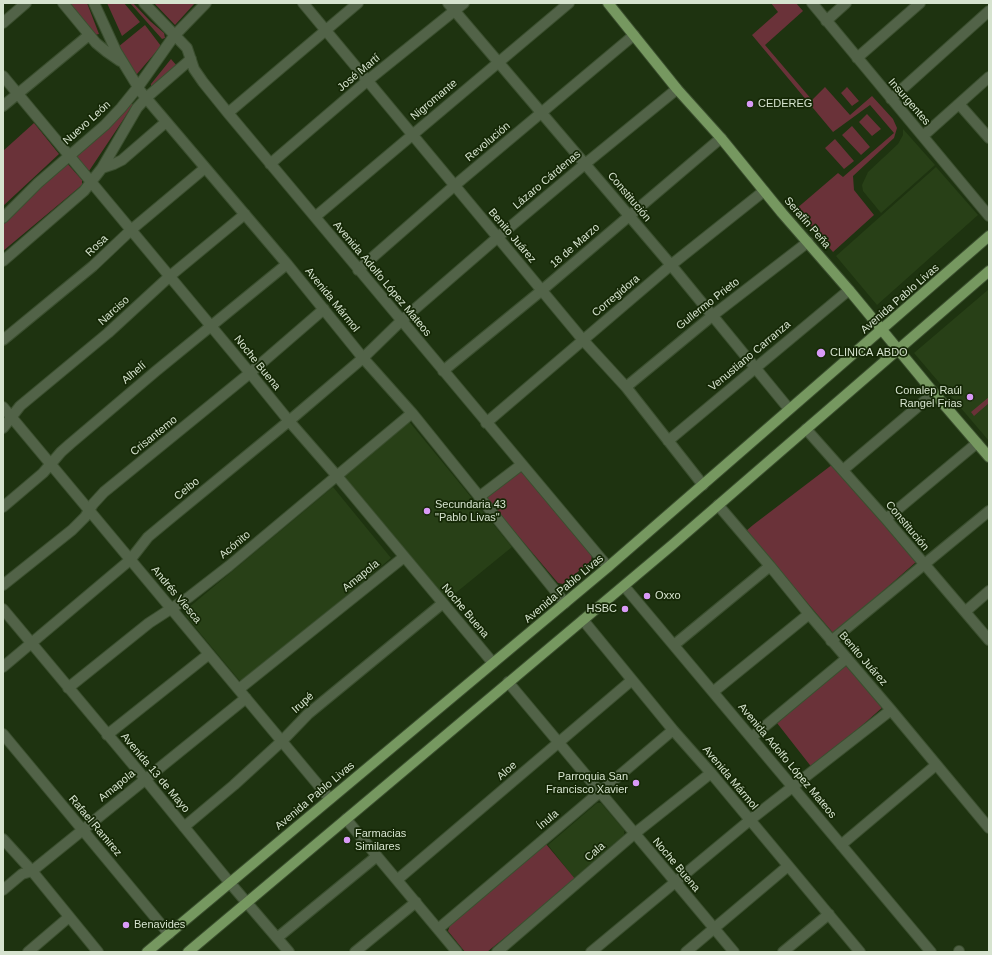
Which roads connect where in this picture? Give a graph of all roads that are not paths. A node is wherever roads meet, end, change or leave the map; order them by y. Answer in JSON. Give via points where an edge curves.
{"nodes":[{"id":1,"x":26,"y":3,"type":"edge"},
{"id":2,"x":63,"y":3,"type":"edge"},
{"id":3,"x":94,"y":3,"type":"edge"},
{"id":4,"x":144,"y":3,"type":"edge"},
{"id":5,"x":206,"y":3,"type":"edge"},
{"id":6,"x":302,"y":3,"type":"edge"},
{"id":7,"x":358,"y":3,"type":"edge"},
{"id":8,"x":464,"y":3,"type":"edge"},
{"id":9,"x":569,"y":3,"type":"edge"},
{"id":10,"x":608,"y":3,"type":"edge"},
{"id":11,"x":812,"y":3,"type":"edge"},
{"id":12,"x":846,"y":3,"type":"edge"},
{"id":13,"x":920,"y":3,"type":"edge"},
{"id":14,"x":452,"y":7,"type":"edge"},
{"id":15,"x":989,"y":11,"type":"edge"},
{"id":16,"x":826,"y":21,"type":"junction"},
{"id":17,"x":3,"y":23,"type":"edge"},
{"id":18,"x":325,"y":30,"type":"junction"},
{"id":19,"x":89,"y":35,"type":"junction"},
{"id":20,"x":634,"y":35,"type":"junction"},
{"id":21,"x":174,"y":36,"type":"junction"},
{"id":22,"x":857,"y":58,"type":"junction"},
{"id":23,"x":191,"y":59,"type":"junction"},
{"id":24,"x":122,"y":62,"type":"junction"},
{"id":25,"x":498,"y":62,"type":"junction"},
{"id":26,"x":3,"y":76,"type":"edge"},
{"id":27,"x":989,"y":77,"type":"edge"},
{"id":28,"x":367,"y":81,"type":"junction"},
{"id":29,"x":138,"y":87,"type":"junction"},
{"id":30,"x":677,"y":89,"type":"junction"},
{"id":31,"x":18,"y":94,"type":"junction"},
{"id":32,"x":146,"y":98,"type":"junction"},
{"id":33,"x":891,"y":99,"type":"junction"},
{"id":34,"x":959,"y":104,"type":"junction"},
{"id":35,"x":3,"y":106,"type":"edge"},
{"id":36,"x":228,"y":113,"type":"junction"},
{"id":37,"x":541,"y":113,"type":"junction"},
{"id":38,"x":166,"y":122,"type":"junction"},
{"id":39,"x":988,"y":134,"type":"edge"},
{"id":40,"x":411,"y":135,"type":"junction"},
{"id":41,"x":923,"y":136,"type":"junction"},
{"id":42,"x":721,"y":138,"type":"junction"},
{"id":43,"x":69,"y":156,"type":"junction"},
{"id":44,"x":270,"y":164,"type":"junction"},
{"id":45,"x":585,"y":164,"type":"junction"},
{"id":46,"x":102,"y":168,"type":"junction"},
{"id":47,"x":205,"y":168,"type":"junction"},
{"id":48,"x":92,"y":183,"type":"junction"},
{"id":49,"x":454,"y":186,"type":"junction"},
{"id":50,"x":764,"y":191,"type":"junction"},
{"id":51,"x":245,"y":214,"type":"junction"},
{"id":52,"x":628,"y":216,"type":"junction"},
{"id":53,"x":989,"y":216,"type":"edge"},
{"id":54,"x":315,"y":217,"type":"junction"},
{"id":55,"x":3,"y":218,"type":"edge"},
{"id":56,"x":131,"y":230,"type":"junction"},
{"id":57,"x":989,"y":236,"type":"edge"},
{"id":58,"x":498,"y":238,"type":"junction"},
{"id":59,"x":808,"y":242,"type":"junction"},
{"id":60,"x":3,"y":261,"type":"edge"},
{"id":61,"x":286,"y":264,"type":"junction"},
{"id":62,"x":671,"y":265,"type":"junction"},
{"id":63,"x":358,"y":270,"type":"junction"},
{"id":64,"x":989,"y":271,"type":"edge"},
{"id":65,"x":170,"y":276,"type":"junction"},
{"id":66,"x":849,"y":290,"type":"junction"},
{"id":67,"x":541,"y":291,"type":"junction"},
{"id":68,"x":324,"y":309,"type":"junction"},
{"id":69,"x":712,"y":316,"type":"junction"},
{"id":70,"x":401,"y":321,"type":"junction"},
{"id":71,"x":210,"y":326,"type":"junction"},
{"id":72,"x":882,"y":330,"type":"junction"},
{"id":73,"x":3,"y":340,"type":"edge"},
{"id":74,"x":583,"y":340,"type":"junction"},
{"id":75,"x":898,"y":349,"type":"junction"},
{"id":76,"x":363,"y":358,"type":"junction"},
{"id":77,"x":755,"y":367,"type":"junction"},
{"id":78,"x":443,"y":371,"type":"junction"},
{"id":79,"x":250,"y":373,"type":"junction"},
{"id":80,"x":626,"y":387,"type":"junction"},
{"id":81,"x":934,"y":393,"type":"junction"},
{"id":82,"x":3,"y":408,"type":"edge"},
{"id":83,"x":789,"y":409,"type":"junction"},
{"id":84,"x":412,"y":413,"type":"junction"},
{"id":85,"x":12,"y":418,"type":"junction"},
{"id":86,"x":289,"y":421,"type":"junction"},
{"id":87,"x":486,"y":423,"type":"junction"},
{"id":88,"x":3,"y":428,"type":"edge"},
{"id":89,"x":806,"y":429,"type":"junction"},
{"id":90,"x":668,"y":441,"type":"junction"},
{"id":91,"x":977,"y":443,"type":"junction"},
{"id":92,"x":989,"y":457,"type":"edge"},
{"id":93,"x":521,"y":464,"type":"junction"},
{"id":94,"x":51,"y":465,"type":"junction"},
{"id":95,"x":843,"y":470,"type":"junction"},
{"id":96,"x":337,"y":476,"type":"junction"},
{"id":97,"x":703,"y":485,"type":"junction"},
{"id":98,"x":479,"y":497,"type":"junction"},
{"id":99,"x":718,"y":505,"type":"junction"},
{"id":100,"x":3,"y":507,"type":"edge"},
{"id":101,"x":89,"y":510,"type":"junction"},
{"id":102,"x":989,"y":512,"type":"edge"},
{"id":103,"x":886,"y":518,"type":"junction"},
{"id":104,"x":404,"y":556,"type":"junction"},
{"id":105,"x":130,"y":560,"type":"junction"},
{"id":106,"x":924,"y":565,"type":"junction"},
{"id":107,"x":770,"y":566,"type":"junction"},
{"id":108,"x":608,"y":567,"type":"junction"},
{"id":109,"x":3,"y":585,"type":"edge"},
{"id":110,"x":624,"y":586,"type":"junction"},
{"id":111,"x":989,"y":591,"type":"edge"},
{"id":112,"x":443,"y":603,"type":"junction"},
{"id":113,"x":565,"y":603,"type":"junction"},
{"id":114,"x":172,"y":608,"type":"junction"},
{"id":115,"x":3,"y":610,"type":"edge"},
{"id":116,"x":966,"y":611,"type":"junction"},
{"id":117,"x":809,"y":614,"type":"junction"},
{"id":118,"x":583,"y":620,"type":"junction"},
{"id":119,"x":989,"y":640,"type":"edge"},
{"id":120,"x":831,"y":641,"type":"junction"},
{"id":121,"x":31,"y":643,"type":"junction"},
{"id":122,"x":674,"y":645,"type":"junction"},
{"id":123,"x":209,"y":654,"type":"junction"},
{"id":124,"x":847,"y":658,"type":"junction"},
{"id":125,"x":493,"y":663,"type":"junction"},
{"id":126,"x":3,"y":667,"type":"edge"},
{"id":127,"x":632,"y":680,"type":"junction"},
{"id":128,"x":508,"y":682,"type":"junction"},
{"id":129,"x":68,"y":688,"type":"junction"},
{"id":130,"x":239,"y":689,"type":"junction"},
{"id":131,"x":713,"y":692,"type":"junction"},
{"id":132,"x":246,"y":698,"type":"junction"},
{"id":133,"x":890,"y":710,"type":"junction"},
{"id":134,"x":673,"y":730,"type":"junction"},
{"id":135,"x":3,"y":734,"type":"edge"},
{"id":136,"x":107,"y":736,"type":"junction"},
{"id":137,"x":752,"y":737,"type":"junction"},
{"id":138,"x":282,"y":741,"type":"junction"},
{"id":139,"x":558,"y":742,"type":"junction"},
{"id":140,"x":936,"y":766,"type":"junction"},
{"id":141,"x":711,"y":773,"type":"junction"},
{"id":142,"x":145,"y":779,"type":"junction"},
{"id":143,"x":793,"y":786,"type":"junction"},
{"id":144,"x":600,"y":792,"type":"junction"},
{"id":145,"x":330,"y":799,"type":"junction"},
{"id":146,"x":346,"y":819,"type":"junction"},
{"id":147,"x":750,"y":820,"type":"junction"},
{"id":148,"x":184,"y":827,"type":"junction"},
{"id":149,"x":989,"y":828,"type":"edge"},
{"id":150,"x":83,"y":830,"type":"junction"},
{"id":151,"x":634,"y":834,"type":"junction"},
{"id":152,"x":3,"y":839,"type":"edge"},
{"id":153,"x":841,"y":845,"type":"junction"},
{"id":154,"x":377,"y":856,"type":"junction"},
{"id":155,"x":788,"y":866,"type":"junction"},
{"id":156,"x":32,"y":872,"type":"junction"},
{"id":157,"x":398,"y":880,"type":"junction"},
{"id":158,"x":675,"y":882,"type":"junction"},
{"id":159,"x":230,"y":883,"type":"junction"},
{"id":160,"x":3,"y":890,"type":"edge"},
{"id":161,"x":416,"y":902,"type":"junction"},
{"id":162,"x":247,"y":903,"type":"junction"},
{"id":163,"x":829,"y":914,"type":"junction"},
{"id":164,"x":69,"y":918,"type":"junction"},
{"id":165,"x":438,"y":929,"type":"junction"},
{"id":166,"x":714,"y":929,"type":"junction"},
{"id":167,"x":169,"y":934,"type":"junction"},
{"id":168,"x":277,"y":938,"type":"junction"},
{"id":169,"x":455,"y":951,"type":"edge"},
{"id":170,"x":28,"y":952,"type":"edge"},
{"id":171,"x":98,"y":952,"type":"edge"},
{"id":172,"x":147,"y":952,"type":"edge"},
{"id":173,"x":188,"y":952,"type":"edge"},
{"id":174,"x":288,"y":952,"type":"edge"},
{"id":175,"x":355,"y":952,"type":"edge"},
{"id":176,"x":497,"y":952,"type":"edge"},
{"id":177,"x":591,"y":952,"type":"edge"},
{"id":178,"x":686,"y":952,"type":"edge"},
{"id":179,"x":734,"y":952,"type":"edge"},
{"id":180,"x":783,"y":952,"type":"edge"},
{"id":181,"x":860,"y":952,"type":"edge"},
{"id":182,"x":932,"y":952,"type":"edge"}],
"edges":[{"from":1,"to":17,"type":"street"},
{"from":2,"to":19,"type":"street"},
{"from":3,"to":24,"type":"street","name":"Avenida Mármol"},
{"from":4,"to":21,"type":"street","name":"Avenida Adolfo López Mateos"},
{"from":5,"to":21,"type":"street","name":"Nuevo León"},
{"from":6,"to":18,"type":"street","name":"Benito Juárez"},
{"from":7,"to":18,"type":"street"},
{"from":8,"to":14,"type":"street","name":"José Martí"},
{"from":9,"to":25,"type":"street","name":"Nigromante"},
{"from":10,"to":20,"type":"main road","name":"Serafín Peña"},
{"from":11,"to":16,"type":"street","name":"Insurgentes"},
{"from":12,"to":16,"type":"street"},
{"from":13,"to":22,"type":"street"},
{"from":14,"to":25,"type":"street","name":"Constitución"},
{"from":14,"to":28,"type":"street","name":"José Martí"},
{"from":15,"to":33,"type":"street"},
{"from":16,"to":22,"type":"street","name":"Insurgentes"},
{"from":18,"to":28,"type":"street","name":"Benito Juárez"},
{"from":18,"to":36,"type":"street"},
{"from":19,"to":24,"type":"street"},
{"from":19,"to":31,"type":"street"},
{"from":20,"to":30,"type":"main road","name":"Serafín Peña"},
{"from":20,"to":37,"type":"street","name":"Revolución"},
{"from":21,"to":23,"type":"street","name":"Avenida Adolfo López Mateos","via":[[187,48]]},
{"from":21,"to":29,"type":"street","name":"Nuevo León"},
{"from":22,"to":33,"type":"street","name":"Insurgentes"},
{"from":23,"to":32,"type":"street"},
{"from":23,"to":36,"type":"street","name":"Avenida Adolfo López Mateos","via":[[199,76]]},
{"from":24,"to":29,"type":"street","name":"Avenida Mármol"},
{"from":25,"to":37,"type":"street","name":"Constitución"},
{"from":25,"to":40,"type":"street","name":"Nigromante"},
{"from":26,"to":31,"type":"street","name":"Noche Buena"},
{"from":27,"to":34,"type":"street"},
{"from":28,"to":40,"type":"street","name":"Benito Juárez"},
{"from":28,"to":44,"type":"street","name":"José Martí"},
{"from":29,"to":32,"type":"street","name":"Avenida Mármol"},
{"from":29,"to":43,"type":"street","name":"Nuevo León","via":[[105,126]]},
{"from":30,"to":42,"type":"main road","name":"Serafín Peña"},
{"from":30,"to":45,"type":"street","name":"Lázaro Cárdenas"},
{"from":31,"to":35,"type":"street"},
{"from":31,"to":43,"type":"street","name":"Noche Buena"},
{"from":32,"to":38,"type":"street","name":"Avenida Mármol"},
{"from":32,"to":46,"type":"street","via":[[133,113]]},
{"from":33,"to":41,"type":"street","name":"Insurgentes"},
{"from":34,"to":39,"type":"street"},
{"from":34,"to":41,"type":"street"},
{"from":36,"to":44,"type":"street","name":"Avenida Adolfo López Mateos"},
{"from":37,"to":45,"type":"street","name":"Constitución"},
{"from":37,"to":49,"type":"street","name":"Revolución"},
{"from":38,"to":46,"type":"street","via":[[122,160]]},
{"from":38,"to":47,"type":"street","name":"Avenida Mármol"},
{"from":40,"to":49,"type":"street","name":"Benito Juárez"},
{"from":40,"to":54,"type":"street","name":"Nigromante"},
{"from":41,"to":53,"type":"street","name":"Insurgentes"},
{"from":42,"to":50,"type":"main road","name":"Serafín Peña"},
{"from":42,"to":52,"type":"street","name":"18 de Marzo"},
{"from":43,"to":48,"type":"street","name":"Noche Buena"},
{"from":43,"to":55,"type":"street","name":"Nuevo León"},
{"from":44,"to":54,"type":"street","name":"Avenida Adolfo López Mateos"},
{"from":45,"to":52,"type":"street","name":"Constitución"},
{"from":45,"to":58,"type":"street","name":"Lázaro Cárdenas"},
{"from":46,"to":48,"type":"street"},
{"from":47,"to":51,"type":"street","name":"Avenida Mármol"},
{"from":47,"to":56,"type":"street","name":"Rosa"},
{"from":48,"to":56,"type":"street","name":"Noche Buena"},
{"from":48,"to":60,"type":"street","via":[[74,202]]},
{"from":49,"to":58,"type":"street","name":"Benito Juárez"},
{"from":49,"to":63,"type":"street","name":"Revolución"},
{"from":50,"to":59,"type":"main road","name":"Serafín Peña"},
{"from":50,"to":62,"type":"street","name":"Corregidora"},
{"from":51,"to":61,"type":"street","name":"Avenida Mármol"},
{"from":51,"to":65,"type":"street","name":"Narciso"},
{"from":52,"to":62,"type":"street","name":"Constitución"},
{"from":52,"to":67,"type":"street","name":"18 de Marzo"},
{"from":54,"to":63,"type":"street","name":"Avenida Adolfo López Mateos"},
{"from":56,"to":65,"type":"street","name":"Noche Buena"},
{"from":56,"to":73,"type":"street","name":"Rosa","via":[[93,266]]},
{"from":57,"to":72,"type":"main road","name":"Avenida Pablo Livas"},
{"from":58,"to":67,"type":"street","name":"Benito Juárez"},
{"from":58,"to":70,"type":"street","name":"Lázaro Cárdenas"},
{"from":59,"to":66,"type":"main road","name":"Serafín Peña"},
{"from":59,"to":69,"type":"street","name":"Gullermo Prieto"},
{"from":61,"to":68,"type":"street","name":"Avenida Mármol"},
{"from":61,"to":71,"type":"street","name":"Alhelí"},
{"from":62,"to":69,"type":"street","name":"Constitución"},
{"from":62,"to":74,"type":"street","name":"Corregidora"},
{"from":63,"to":70,"type":"street","name":"Avenida Adolfo López Mateos"},
{"from":64,"to":75,"type":"main road"},
{"from":65,"to":71,"type":"street","name":"Noche Buena"},
{"from":65,"to":85,"type":"street","name":"Narciso","via":[[108,333],[20,406]]},
{"from":66,"to":72,"type":"main road","name":"Serafín Peña"},
{"from":66,"to":77,"type":"street","name":"Venustiano Carranza"},
{"from":67,"to":74,"type":"street","name":"Benito Juárez"},
{"from":67,"to":78,"type":"street","name":"18 de Marzo"},
{"from":68,"to":76,"type":"street","name":"Avenida Mármol"},
{"from":68,"to":79,"type":"street","name":"Crisantemo"},
{"from":69,"to":77,"type":"street","name":"Constitución"},
{"from":69,"to":80,"type":"street","name":"Gullermo Prieto"},
{"from":70,"to":76,"type":"street","name":"Lázaro Cárdenas"},
{"from":70,"to":78,"type":"street","name":"Avenida Adolfo López Mateos"},
{"from":71,"to":79,"type":"street","name":"Noche Buena"},
{"from":71,"to":94,"type":"street","name":"Alhelí","via":[[60,452]]},
{"from":72,"to":75,"type":"main road","name":"Serafín Peña"},
{"from":72,"to":83,"type":"main road","name":"Avenida Pablo Livas"},
{"from":74,"to":80,"type":"street","name":"Benito Juárez"},
{"from":74,"to":87,"type":"street","name":"Corregidora"},
{"from":75,"to":81,"type":"main road","name":"Serafín Peña"},
{"from":75,"to":89,"type":"main road"},
{"from":76,"to":84,"type":"street","name":"Avenida Mármol"},
{"from":76,"to":86,"type":"street","name":"Ceibo"},
{"from":77,"to":83,"type":"street","name":"Constitución"},
{"from":77,"to":90,"type":"street","name":"Venustiano Carranza"},
{"from":78,"to":87,"type":"street","name":"Avenida Adolfo López Mateos"},
{"from":79,"to":86,"type":"street","name":"Noche Buena"},
{"from":79,"to":101,"type":"street","name":"Crisantemo","via":[[104,492]]},
{"from":80,"to":90,"type":"street","name":"Benito Juárez"},
{"from":81,"to":91,"type":"main road","name":"Serafín Peña"},
{"from":81,"to":95,"type":"street"},
{"from":82,"to":85,"type":"street","name":"Andrés Viesca"},
{"from":83,"to":97,"type":"main road","name":"Avenida Pablo Livas"},
{"from":84,"to":96,"type":"street","name":"Acónito"},
{"from":84,"to":98,"type":"street","name":"Avenida Mármol"},
{"from":85,"to":88,"type":"street","name":"Narciso"},
{"from":85,"to":94,"type":"street","name":"Andrés Viesca"},
{"from":86,"to":96,"type":"street","name":"Noche Buena"},
{"from":86,"to":105,"type":"street","name":"Ceibo","via":[[148,537]]},
{"from":87,"to":93,"type":"street","name":"Avenida Adolfo López Mateos"},
{"from":89,"to":95,"type":"street","name":"Constitución"},
{"from":89,"to":99,"type":"main road"},
{"from":90,"to":97,"type":"street","name":"Benito Juárez"},
{"from":91,"to":92,"type":"main road","name":"Serafín Peña"},
{"from":91,"to":103,"type":"street"},
{"from":93,"to":98,"type":"street"},
{"from":93,"to":108,"type":"street","name":"Avenida Adolfo López Mateos"},
{"from":94,"to":100,"type":"street","name":"Alhelí"},
{"from":94,"to":101,"type":"street","name":"Andrés Viesca"},
{"from":95,"to":103,"type":"street","name":"Constitución"},
{"from":96,"to":104,"type":"street","name":"Noche Buena"},
{"from":96,"to":114,"type":"street","name":"Acónito","via":[[229,566]]},
{"from":97,"to":108,"type":"main road","name":"Avenida Pablo Livas"},
{"from":98,"to":113,"type":"street","name":"Avenida Mármol"},
{"from":99,"to":107,"type":"street","name":"Benito Juárez"},
{"from":99,"to":110,"type":"main road"},
{"from":101,"to":105,"type":"street","name":"Andrés Viesca"},
{"from":101,"to":109,"type":"street","name":"Crisantemo","via":[[72,530]]},
{"from":102,"to":106,"type":"street"},
{"from":103,"to":106,"type":"street","name":"Constitución"},
{"from":104,"to":112,"type":"street","name":"Noche Buena"},
{"from":104,"to":130,"type":"street","name":"Amapola"},
{"from":105,"to":114,"type":"street","name":"Andrés Viesca"},
{"from":105,"to":121,"type":"street","name":"Ceibo"},
{"from":106,"to":116,"type":"street","name":"Constitución"},
{"from":106,"to":120,"type":"street"},
{"from":107,"to":117,"type":"street","name":"Benito Juárez"},
{"from":107,"to":122,"type":"street"},
{"from":108,"to":113,"type":"main road","name":"Avenida Pablo Livas"},
{"from":110,"to":118,"type":"main road"},
{"from":110,"to":122,"type":"street","name":"Avenida Adolfo López Mateos"},
{"from":111,"to":116,"type":"street"},
{"from":112,"to":125,"type":"street","name":"Noche Buena"},
{"from":112,"to":138,"type":"street","name":"Irupé","via":[[322,702]]},
{"from":113,"to":125,"type":"main road","name":"Avenida Pablo Livas"},
{"from":114,"to":123,"type":"street","name":"Andrés Viesca"},
{"from":114,"to":129,"type":"street","name":"Acónito"},
{"from":115,"to":121,"type":"street","name":"Avenida 13 de Mayo"},
{"from":116,"to":119,"type":"street","name":"Constitución"},
{"from":117,"to":120,"type":"street","name":"Benito Juárez"},
{"from":117,"to":131,"type":"street"},
{"from":118,"to":127,"type":"street","name":"Avenida Mármol"},
{"from":118,"to":128,"type":"main road"},
{"from":120,"to":124,"type":"street","name":"Benito Juárez"},
{"from":121,"to":126,"type":"street","name":"Ceibo"},
{"from":121,"to":129,"type":"street","name":"Avenida 13 de Mayo"},
{"from":122,"to":131,"type":"street","name":"Avenida Adolfo López Mateos"},
{"from":123,"to":130,"type":"street","name":"Andrés Viesca"},
{"from":123,"to":136,"type":"street"},
{"from":124,"to":133,"type":"street","name":"Benito Juárez"},
{"from":124,"to":137,"type":"street"},
{"from":125,"to":145,"type":"main road","name":"Avenida Pablo Livas"},
{"from":127,"to":134,"type":"street","name":"Avenida Mármol"},
{"from":127,"to":139,"type":"street","name":"Aloe"},
{"from":128,"to":139,"type":"street","name":"Noche Buena"},
{"from":128,"to":146,"type":"main road"},
{"from":129,"to":136,"type":"street","name":"Avenida 13 de Mayo"},
{"from":130,"to":132,"type":"street","name":"Andrés Viesca"},
{"from":131,"to":137,"type":"street","name":"Avenida Adolfo López Mateos"},
{"from":132,"to":138,"type":"street","name":"Andrés Viesca"},
{"from":132,"to":142,"type":"street","name":"Amapola"},
{"from":133,"to":140,"type":"street","name":"Benito Juárez"},
{"from":133,"to":143,"type":"street"},
{"from":134,"to":141,"type":"street","name":"Avenida Mármol"},
{"from":134,"to":144,"type":"street","name":"Ínula"},
{"from":135,"to":150,"type":"street","name":"Rafael Ramirez"},
{"from":136,"to":142,"type":"street","name":"Avenida 13 de Mayo"},
{"from":137,"to":143,"type":"street","name":"Avenida Adolfo López Mateos"},
{"from":138,"to":145,"type":"street","name":"Andrés Viesca"},
{"from":138,"to":148,"type":"street","name":"Irupé"},
{"from":139,"to":144,"type":"street","name":"Noche Buena"},
{"from":139,"to":157,"type":"street","name":"Aloe"},
{"from":140,"to":149,"type":"street","name":"Benito Juárez"},
{"from":140,"to":153,"type":"street"},
{"from":141,"to":147,"type":"street","name":"Avenida Mármol"},
{"from":141,"to":151,"type":"street","name":"Cala"},
{"from":142,"to":148,"type":"street","name":"Avenida 13 de Mayo"},
{"from":142,"to":150,"type":"street","name":"Amapola"},
{"from":143,"to":147,"type":"street"},
{"from":143,"to":153,"type":"street","name":"Avenida Adolfo López Mateos"},
{"from":144,"to":151,"type":"street","name":"Noche Buena"},
{"from":144,"to":165,"type":"street","name":"Ínula"},
{"from":145,"to":159,"type":"main road","name":"Avenida Pablo Livas"},
{"from":146,"to":154,"type":"street"},
{"from":146,"to":162,"type":"main road"},
{"from":147,"to":155,"type":"street","name":"Avenida Mármol"},
{"from":147,"to":158,"type":"street"},
{"from":148,"to":159,"type":"street","name":"Avenida 13 de Mayo"},
{"from":150,"to":156,"type":"street","name":"Amapola"},
{"from":150,"to":167,"type":"street","name":"Rafael Ramirez"},
{"from":151,"to":158,"type":"street","name":"Noche Buena"},
{"from":151,"to":176,"type":"street","name":"Cala"},
{"from":152,"to":156,"type":"street"},
{"from":153,"to":182,"type":"street","name":"Avenida Adolfo López Mateos"},
{"from":154,"to":157,"type":"street"},
{"from":154,"to":168,"type":"street"},
{"from":155,"to":163,"type":"street","name":"Avenida Mármol"},
{"from":155,"to":166,"type":"street"},
{"from":156,"to":160,"type":"street","name":"Amapola","via":[[22,874]]},
{"from":156,"to":164,"type":"street"},
{"from":157,"to":161,"type":"street"},
{"from":158,"to":166,"type":"street","name":"Noche Buena"},
{"from":158,"to":177,"type":"street"},
{"from":159,"to":162,"type":"street","name":"Avenida 13 de Mayo"},
{"from":159,"to":167,"type":"main road","name":"Avenida Pablo Livas"},
{"from":161,"to":165,"type":"street"},
{"from":161,"to":175,"type":"street"},
{"from":162,"to":168,"type":"street","name":"Avenida 13 de Mayo"},
{"from":162,"to":173,"type":"main road"},
{"from":163,"to":180,"type":"street"},
{"from":163,"to":181,"type":"street","name":"Avenida Mármol"},
{"from":164,"to":170,"type":"street"},
{"from":164,"to":171,"type":"street"},
{"from":165,"to":169,"type":"street"},
{"from":166,"to":178,"type":"street"},
{"from":166,"to":179,"type":"street","name":"Noche Buena"},
{"from":167,"to":172,"type":"main road","name":"Avenida Pablo Livas"},
{"from":168,"to":174,"type":"street","name":"Avenida 13 de Mayo"}]}
